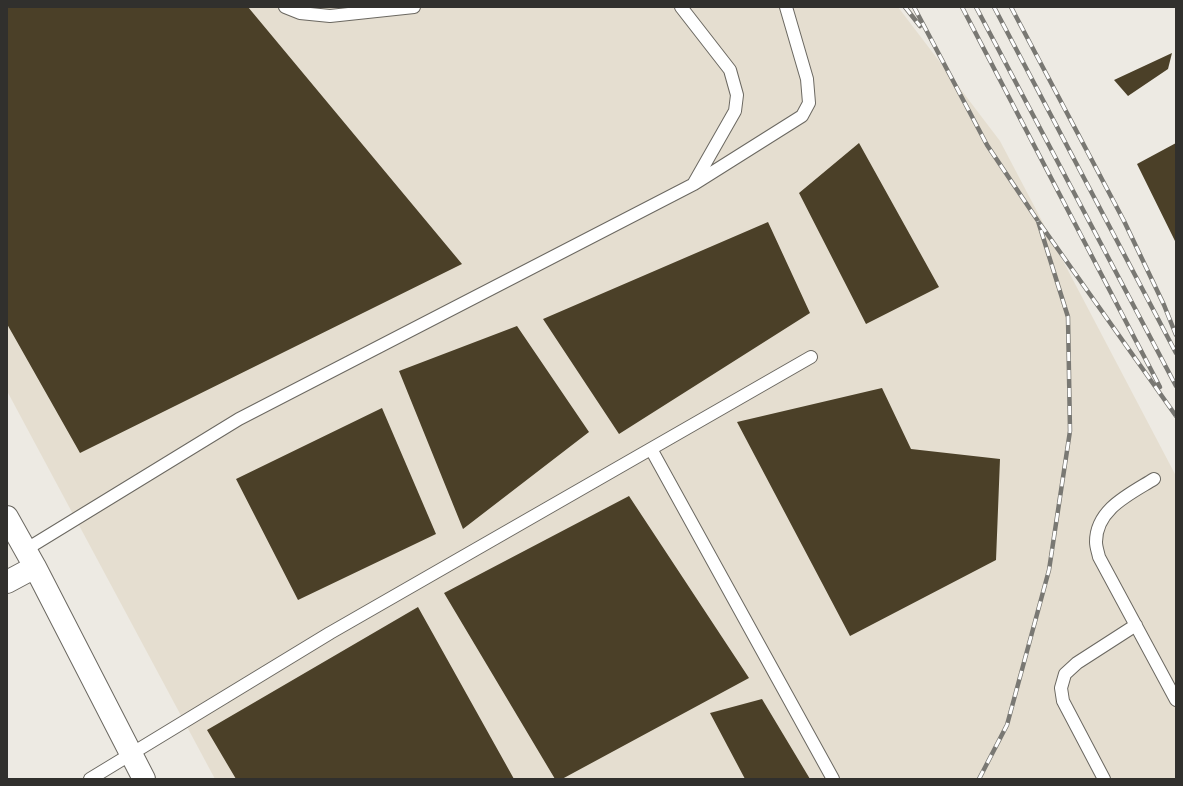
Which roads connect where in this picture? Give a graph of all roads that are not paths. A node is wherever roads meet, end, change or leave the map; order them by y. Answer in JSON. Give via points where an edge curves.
{"nodes":[{"id":1,"x":285,"y":7,"type":"edge"},
{"id":2,"x":414,"y":7,"type":"edge"},
{"id":3,"x":681,"y":7,"type":"edge"},
{"id":4,"x":786,"y":7,"type":"edge"},
{"id":5,"x":694,"y":184,"type":"junction"},
{"id":6,"x":811,"y":357,"type":"dead end"},
{"id":7,"x":651,"y":449,"type":"junction"},
{"id":8,"x":1154,"y":479,"type":"dead end"},
{"id":9,"x":7,"y":517,"type":"edge"},
{"id":10,"x":21,"y":550,"type":"edge"},
{"id":11,"x":7,"y":582,"type":"edge"},
{"id":12,"x":1136,"y":625,"type":"junction"},
{"id":13,"x":1176,"y":700,"type":"edge"},
{"id":14,"x":132,"y":755,"type":"junction"},
{"id":15,"x":90,"y":779,"type":"edge"},
{"id":16,"x":144,"y":779,"type":"edge"},
{"id":17,"x":833,"y":779,"type":"edge"},
{"id":18,"x":1104,"y":779,"type":"edge"}],
"edges":[{"from":1,"to":2,"type":"lane","via":[[300,13],[330,16]]},
{"from":3,"to":5,"type":"lane","via":[[730,70],[737,95],[735,111]]},
{"from":4,"to":5,"type":"lane","via":[[807,79],[809,103],[802,116]]},
{"from":5,"to":10,"type":"lane","via":[[239,419]]},
{"from":6,"to":7,"type":"lane"},
{"from":7,"to":14,"type":"lane","via":[[330,633]]},
{"from":7,"to":17,"type":"lane"},
{"from":8,"to":12,"type":"lane","via":[[1118,501],[1104,516],[1095,544],[1099,557]]},
{"from":9,"to":10,"type":"street"},
{"from":10,"to":11,"type":"street"},
{"from":10,"to":14,"type":"street"},
{"from":12,"to":13,"type":"lane"},
{"from":12,"to":18,"type":"lane","via":[[1077,663],[1065,674],[1061,688],[1063,701]]},
{"from":14,"to":15,"type":"lane"},
{"from":14,"to":16,"type":"street"}]}
